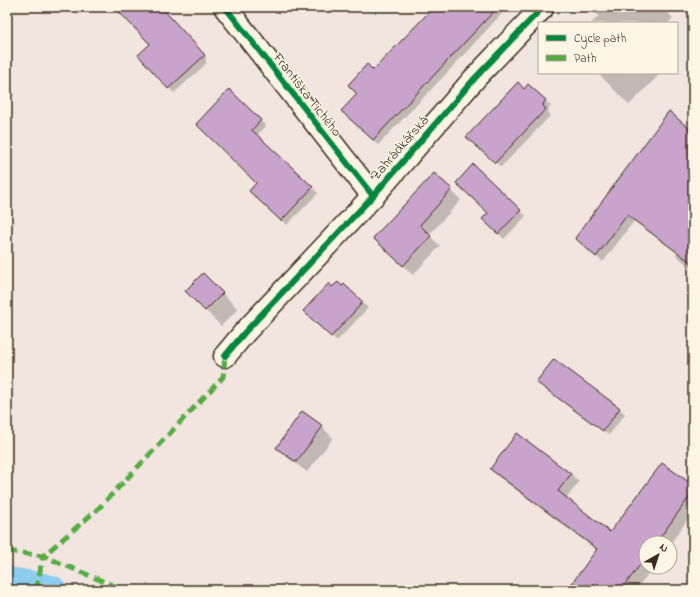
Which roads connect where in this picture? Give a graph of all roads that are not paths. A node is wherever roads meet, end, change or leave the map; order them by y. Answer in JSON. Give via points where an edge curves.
{"nodes":[{"id":1,"x":225,"y":7,"type":"edge"},
{"id":2,"x":543,"y":7,"type":"edge"},
{"id":3,"x":373,"y":196,"type":"junction"},
{"id":4,"x":224,"y":356,"type":"dead end"}],
"edges":[{"from":1,"to":3,"type":"street","name":"Františka Tichého"},
{"from":2,"to":3,"type":"street","name":"Zahrádkářská","via":[[475,78]]},
{"from":3,"to":4,"type":"street","name":"Zahrádkářská"}]}
